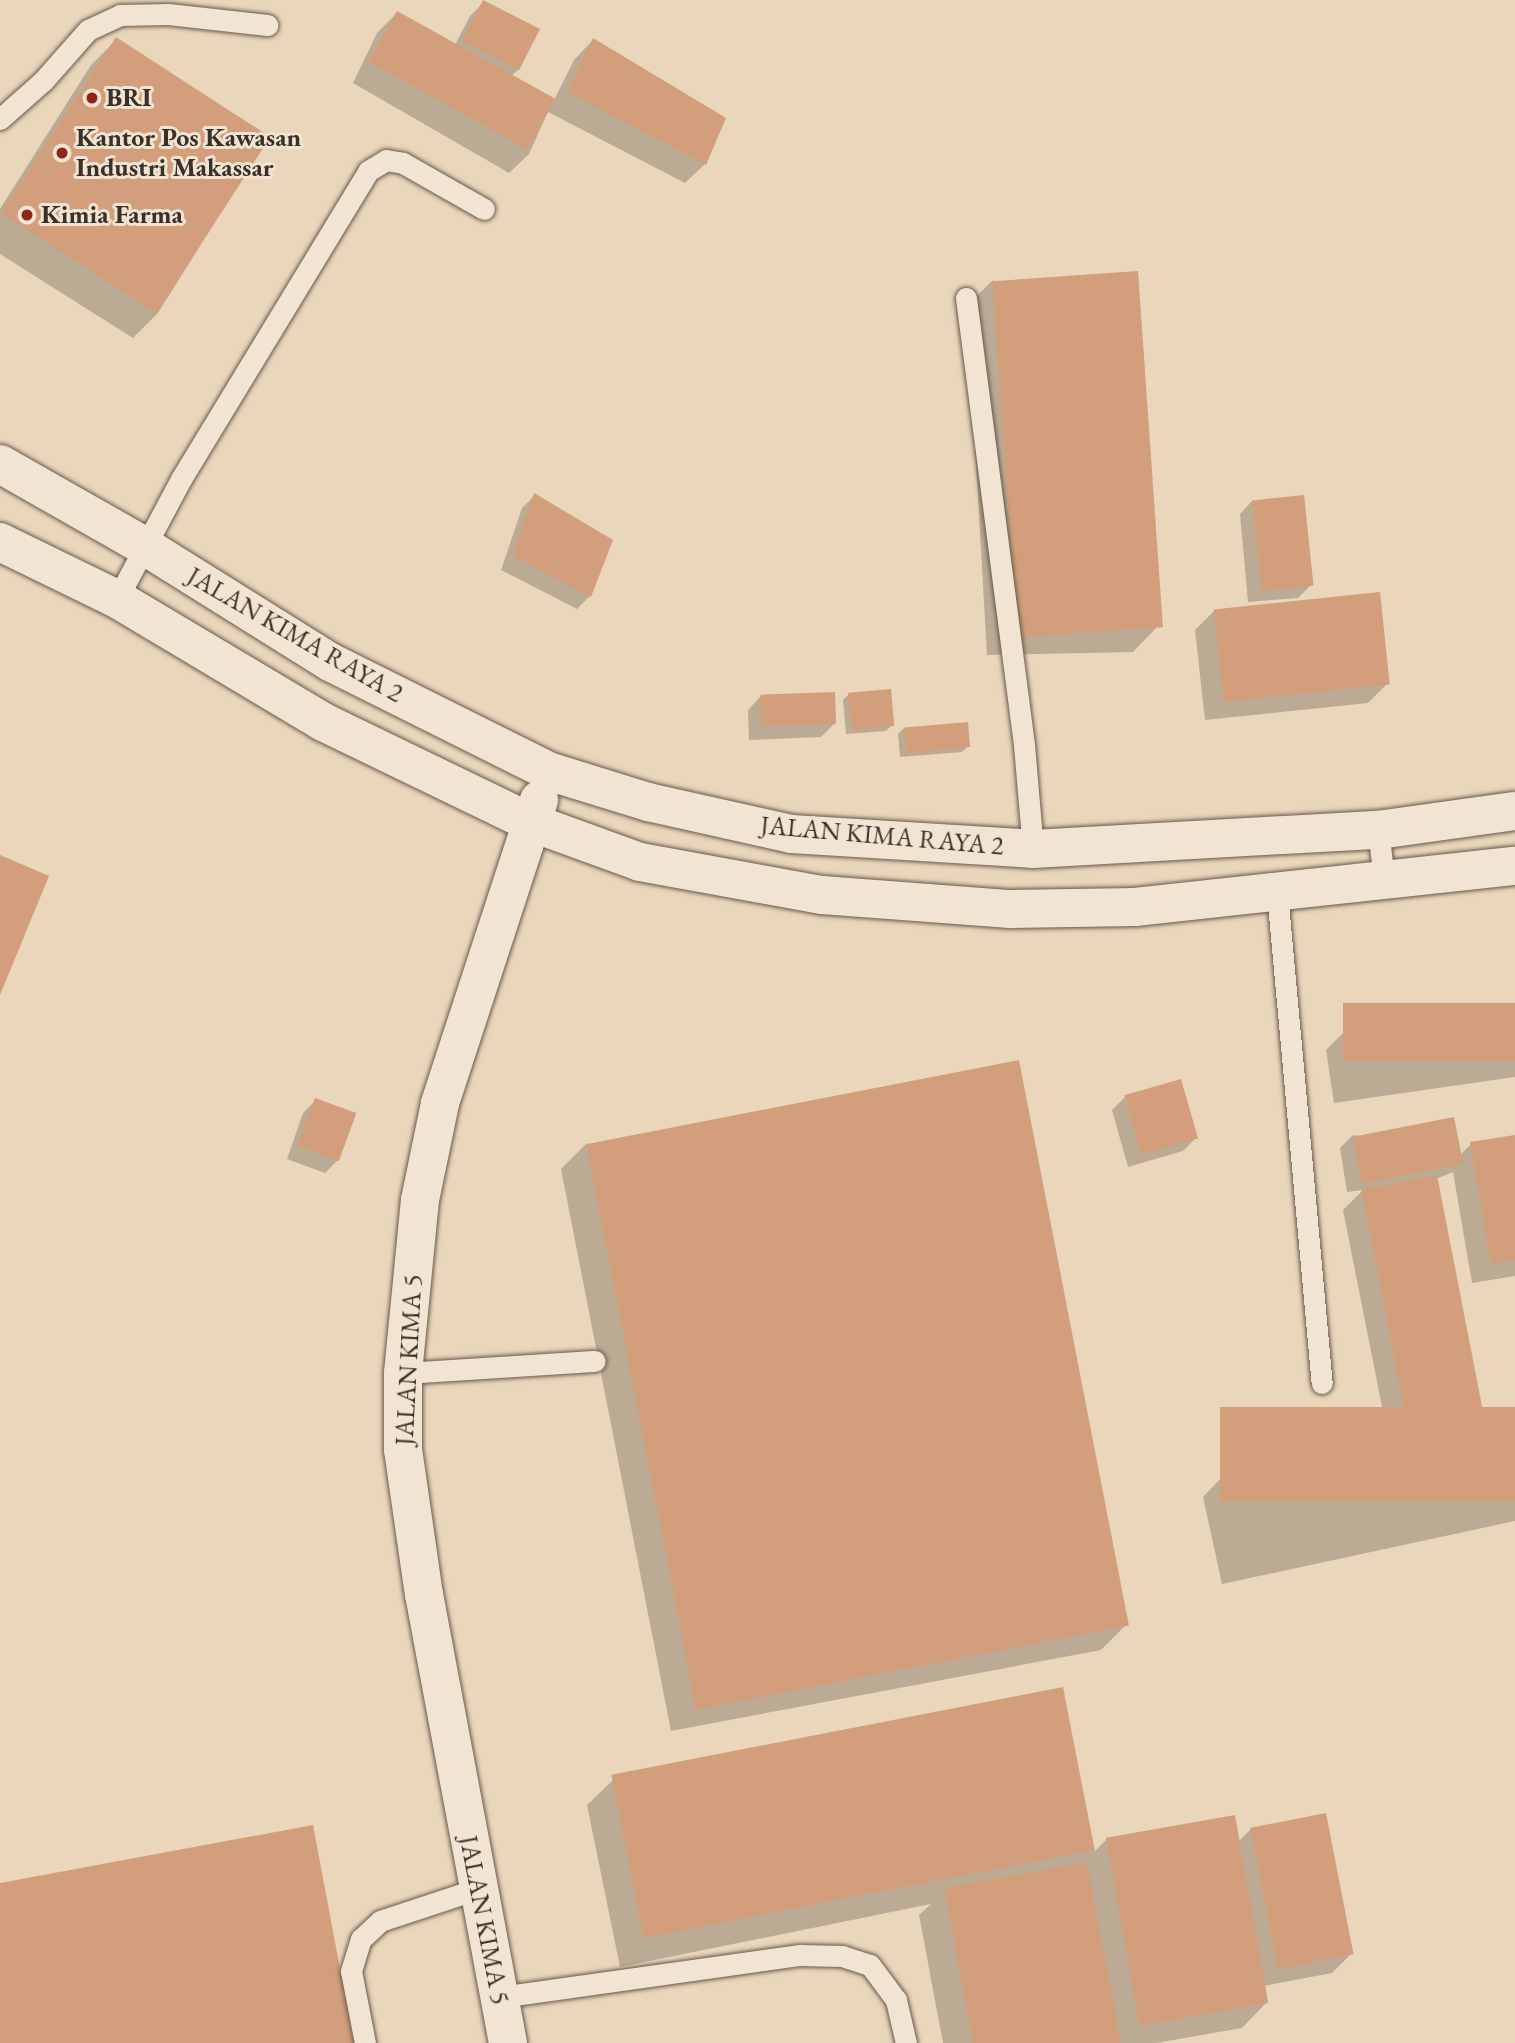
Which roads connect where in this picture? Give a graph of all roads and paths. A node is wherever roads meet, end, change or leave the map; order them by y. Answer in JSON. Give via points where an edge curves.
{"nodes":[{"id":1,"x":267,"y":25,"type":"dead end"},
{"id":2,"x":0,"y":119,"type":"edge"},
{"id":3,"x":484,"y":209,"type":"dead end"},
{"id":4,"x":966,"y":298,"type":"dead end"},
{"id":5,"x":0,"y":464,"type":"edge"},
{"id":6,"x":0,"y":542,"type":"edge"},
{"id":7,"x":146,"y":547,"type":"junction"},
{"id":8,"x":117,"y":599,"type":"junction"},
{"id":9,"x":551,"y":772,"type":"junction"},
{"id":10,"x":1515,"y":811,"type":"edge"},
{"id":11,"x":530,"y":822,"type":"junction"},
{"id":12,"x":1378,"y":830,"type":"junction"},
{"id":13,"x":1032,"y":849,"type":"junction"},
{"id":14,"x":1515,"y":866,"type":"edge"},
{"id":15,"x":1384,"y":879,"type":"junction"},
{"id":16,"x":1277,"y":892,"type":"junction"},
{"id":17,"x":595,"y":1361,"type":"dead end"},
{"id":18,"x":402,"y":1373,"type":"junction"},
{"id":19,"x":1322,"y":1382,"type":"dead end"},
{"id":20,"x":477,"y":1889,"type":"junction"},
{"id":21,"x":500,"y":1997,"type":"junction"},
{"id":22,"x":365,"y":2043,"type":"edge"},
{"id":23,"x":508,"y":2043,"type":"edge"},
{"id":24,"x":906,"y":2043,"type":"edge"}],
"edges":[{"from":1,"to":2,"type":"lane","via":[[168,14],[120,15],[88,30],[43,81]]},
{"from":3,"to":7,"type":"lane","via":[[403,163],[386,160],[369,171],[188,467]]},
{"from":4,"to":13,"type":"lane","via":[[1024,745]]},
{"from":5,"to":7,"type":"street","name":"JALAN KIMA RAYA 2"},
{"from":6,"to":8,"type":"street"},
{"from":7,"to":8,"type":"lane"},
{"from":7,"to":9,"type":"street","name":"JALAN KIMA RAYA 2","via":[[330,662]]},
{"from":8,"to":11,"type":"street","via":[[323,722]]},
{"from":9,"to":11,"type":"street","name":"JALAN KIMA 5"},
{"from":9,"to":13,"type":"street","name":"JALAN KIMA RAYA 2","via":[[648,802],[792,834]]},
{"from":10,"to":12,"type":"street","name":"JALAN KIMA RAYA 2"},
{"from":11,"to":16,"type":"street","via":[[640,862],[821,895],[1010,909],[1135,907]]},
{"from":11,"to":18,"type":"street","name":"JALAN KIMA 5","via":[[440,1103],[420,1200]]},
{"from":12,"to":13,"type":"street","name":"JALAN KIMA RAYA 2"},
{"from":12,"to":15,"type":"lane"},
{"from":14,"to":15,"type":"street"},
{"from":15,"to":16,"type":"street"},
{"from":16,"to":19,"type":"lane"},
{"from":17,"to":18,"type":"lane"},
{"from":18,"to":20,"type":"street","name":"JALAN KIMA 5","via":[[403,1450],[422,1582]]},
{"from":20,"to":21,"type":"street","name":"JALAN KIMA 5"},
{"from":20,"to":22,"type":"lane","via":[[380,1921],[360,1939],[351,1971]]},
{"from":21,"to":23,"type":"street","name":"JALAN KIMA 5"},
{"from":21,"to":24,"type":"lane","via":[[800,1955],[842,1956],[870,1965],[896,2000]]}]}
